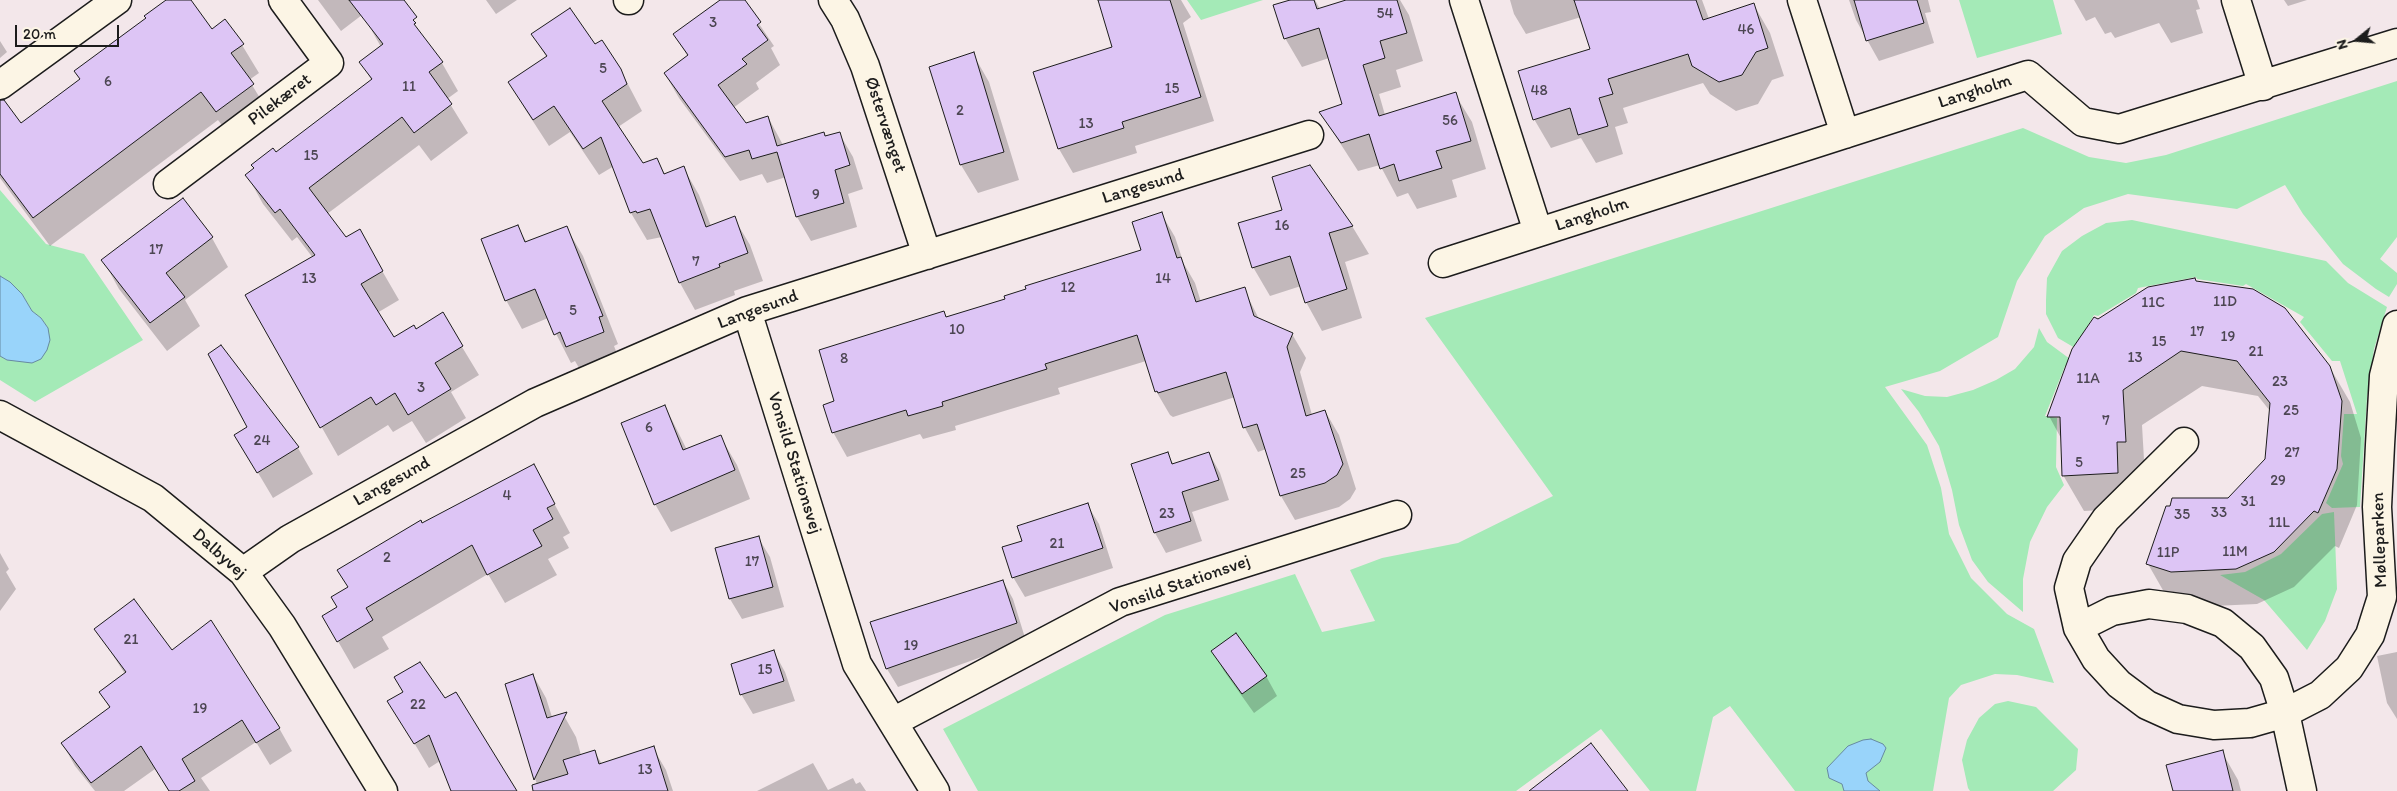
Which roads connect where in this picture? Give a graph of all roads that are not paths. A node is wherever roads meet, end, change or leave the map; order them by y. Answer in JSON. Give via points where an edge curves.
{"nodes":[{"id":1,"x":117,"y":0,"type":"edge"},
{"id":2,"x":283,"y":0,"type":"edge"},
{"id":3,"x":833,"y":0,"type":"edge"},
{"id":4,"x":1464,"y":0,"type":"edge"},
{"id":5,"x":1802,"y":0,"type":"edge"},
{"id":6,"x":2236,"y":0,"type":"edge"},
{"id":7,"x":2397,"y":43,"type":"edge"},
{"id":8,"x":0,"y":85,"type":"edge"},
{"id":9,"x":2263,"y":86,"type":"junction"},
{"id":10,"x":1845,"y":134,"type":"junction"},
{"id":11,"x":1309,"y":135,"type":"dead end"},
{"id":12,"x":168,"y":184,"type":"dead end"},
{"id":13,"x":1538,"y":232,"type":"junction"},
{"id":14,"x":927,"y":255,"type":"junction"},
{"id":15,"x":1442,"y":263,"type":"dead end"},
{"id":16,"x":747,"y":311,"type":"junction"},
{"id":17,"x":2397,"y":324,"type":"edge"},
{"id":18,"x":0,"y":415,"type":"edge"},
{"id":19,"x":2184,"y":442,"type":"dead end"},
{"id":20,"x":2388,"y":447,"type":"edge"},
{"id":21,"x":1397,"y":515,"type":"dead end"},
{"id":22,"x":243,"y":572,"type":"junction"},
{"id":23,"x":2078,"y":628,"type":"junction"},
{"id":24,"x":2285,"y":713,"type":"junction"},
{"id":25,"x":893,"y":722,"type":"junction"},
{"id":26,"x":383,"y":791,"type":"edge"},
{"id":27,"x":935,"y":791,"type":"edge"},
{"id":28,"x":2302,"y":791,"type":"edge"}],
"edges":[{"from":1,"to":8,"type":"street"},
{"from":2,"to":12,"type":"street","name":"Pilekæret","via":[[330,63]]},
{"from":3,"to":14,"type":"street","name":"Østervænget","via":[[866,66]]},
{"from":4,"to":13,"type":"street","name":"Langholm"},
{"from":5,"to":10,"type":"street"},
{"from":6,"to":9,"type":"street"},
{"from":7,"to":9,"type":"street","name":"Langholm"},
{"from":9,"to":10,"type":"street","name":"Langholm","via":[[2119,129],[2083,122],[2028,74]]},
{"from":10,"to":13,"type":"street","name":"Langholm"},
{"from":11,"to":14,"type":"street","name":"Langesund"},
{"from":13,"to":15,"type":"street","name":"Langholm"},
{"from":14,"to":16,"type":"street","name":"Langesund"},
{"from":16,"to":22,"type":"street","name":"Langesund","via":[[535,403],[290,539]]},
{"from":16,"to":25,"type":"street","name":"Vonsild Stationsvej","via":[[857,664]]},
{"from":17,"to":20,"type":"street","name":"Mølleparken","via":[[2384,376]]},
{"from":18,"to":22,"type":"street","name":"Dalbyvej","via":[[153,498]]},
{"from":19,"to":23,"type":"street","name":"Mølleparken","via":[[2106,519],[2077,561],[2068,588]]},
{"from":20,"to":24,"type":"street","name":"Mølleparken","via":[[2377,507],[2382,597],[2370,635],[2349,668],[2320,695]]},
{"from":21,"to":25,"type":"street","name":"Vonsild Stationsvej","via":[[1120,602]]},
{"from":22,"to":26,"type":"street","name":"Dalbyvej","via":[[282,626]]},
{"from":23,"to":24,"type":"street","name":"Mølleparken","via":[[2096,659],[2119,684],[2147,705],[2178,719],[2214,725],[2250,724]]},
{"from":23,"to":24,"type":"street","via":[[2112,611],[2149,604],[2187,608],[2214,619],[2252,647],[2274,678]]},
{"from":24,"to":28,"type":"street"},
{"from":25,"to":27,"type":"street","name":"Vonsild Stationsvej"}]}
